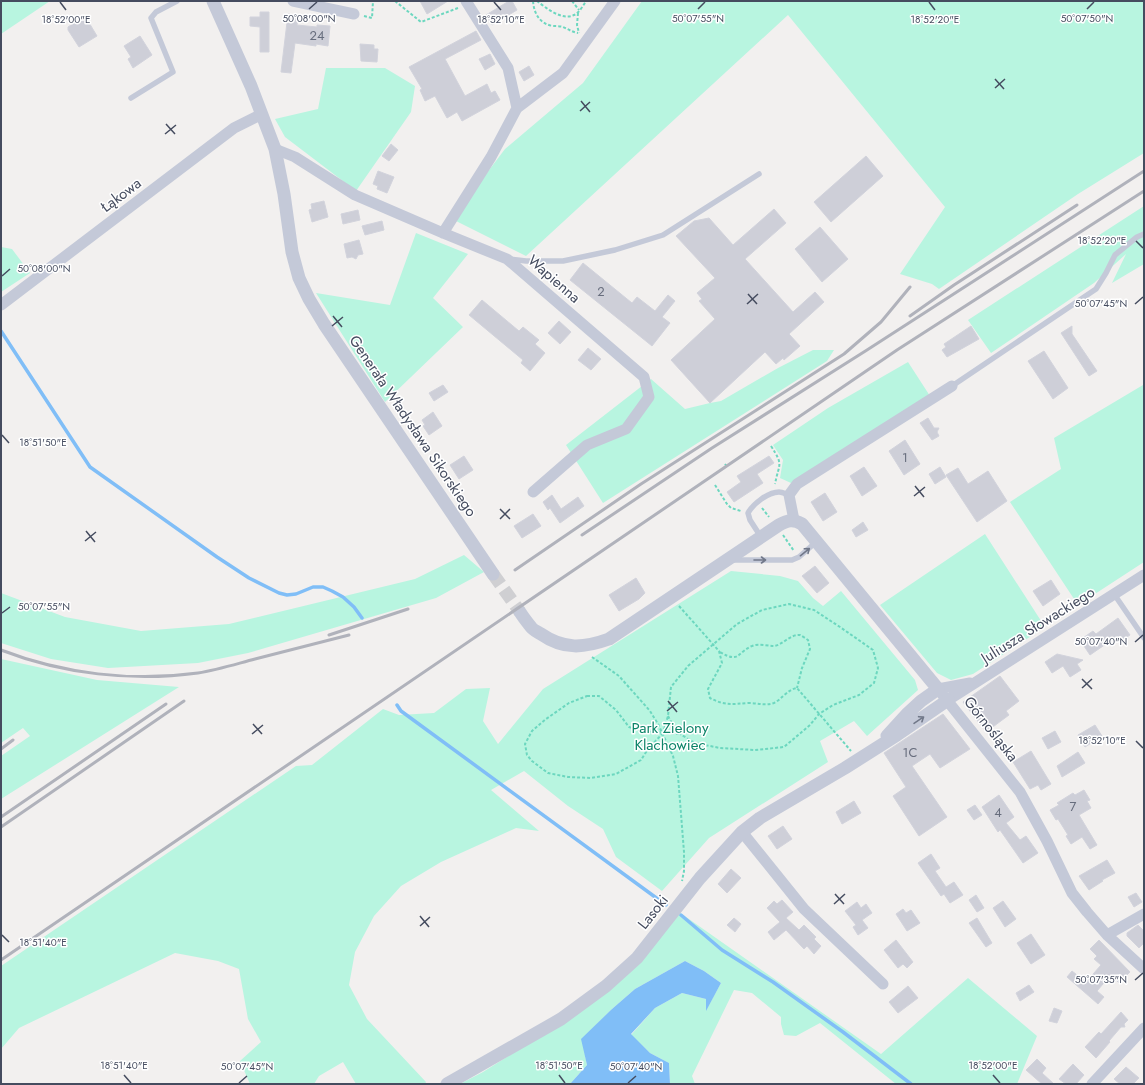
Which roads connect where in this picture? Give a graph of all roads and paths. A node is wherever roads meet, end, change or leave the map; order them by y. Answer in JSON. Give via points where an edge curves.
{"nodes":[{"id":1,"x":177,"y":1,"type":"edge"},
{"id":2,"x":213,"y":1,"type":"edge"},
{"id":3,"x":293,"y":1,"type":"edge"},
{"id":4,"x":373,"y":1,"type":"edge"},
{"id":5,"x":395,"y":1,"type":"edge"},
{"id":6,"x":459,"y":1,"type":"edge"},
{"id":7,"x":466,"y":1,"type":"edge"},
{"id":8,"x":533,"y":1,"type":"edge"},
{"id":9,"x":537,"y":1,"type":"edge"},
{"id":10,"x":572,"y":1,"type":"edge"},
{"id":11,"x":586,"y":1,"type":"edge"},
{"id":12,"x":615,"y":1,"type":"edge"},
{"id":13,"x":578,"y":11,"type":"junction"},
{"id":14,"x":354,"y":14,"type":"joint"},
{"id":15,"x":582,"y":39,"type":"junction"},
{"id":16,"x":131,"y":98,"type":"dead end"},
{"id":17,"x":517,"y":108,"type":"junction"},
{"id":18,"x":262,"y":114,"type":"junction"},
{"id":19,"x":275,"y":149,"type":"junction"},
{"id":20,"x":759,"y":174,"type":"dead end"},
{"id":21,"x":443,"y":233,"type":"junction"},
{"id":22,"x":1144,"y":234,"type":"edge"},
{"id":23,"x":507,"y":258,"type":"junction"},
{"id":24,"x":1,"y":305,"type":"edge"},
{"id":25,"x":952,"y":386,"type":"joint"},
{"id":26,"x":771,"y":446,"type":"dead end"},
{"id":27,"x":725,"y":464,"type":"dead end"},
{"id":28,"x":728,"y":468,"type":"dead end"},
{"id":29,"x":715,"y":485,"type":"dead end"},
{"id":30,"x":533,"y":492,"type":"dead end"},
{"id":31,"x":773,"y":494,"type":"junction"},
{"id":32,"x":789,"y":494,"type":"junction"},
{"id":33,"x":748,"y":513,"type":"junction"},
{"id":34,"x":794,"y":520,"type":"junction"},
{"id":35,"x":761,"y":538,"type":"junction"},
{"id":36,"x":817,"y":542,"type":"junction"},
{"id":37,"x":728,"y":560,"type":"junction"},
{"id":38,"x":493,"y":574,"type":"tunnel mouth"},
{"id":39,"x":1144,"y":575,"type":"edge"},
{"id":40,"x":1114,"y":594,"type":"junction"},
{"id":41,"x":677,"y":603,"type":"dead end"},
{"id":42,"x":520,"y":612,"type":"tunnel mouth"},
{"id":43,"x":1144,"y":638,"type":"edge"},
{"id":44,"x":713,"y":644,"type":"junction"},
{"id":45,"x":575,"y":647,"type":"junction"},
{"id":46,"x":719,"y":651,"type":"junction"},
{"id":47,"x":975,"y":682,"type":"junction"},
{"id":48,"x":797,"y":688,"type":"junction"},
{"id":49,"x":938,"y":689,"type":"junction"},
{"id":50,"x":948,"y":700,"type":"junction"},
{"id":51,"x":819,"y":714,"type":"junction"},
{"id":52,"x":668,"y":716,"type":"junction"},
{"id":53,"x":663,"y":733,"type":"junction"},
{"id":54,"x":680,"y":734,"type":"junction"},
{"id":55,"x":874,"y":749,"type":"junction"},
{"id":56,"x":858,"y":759,"type":"junction"},
{"id":57,"x":742,"y":832,"type":"junction"},
{"id":58,"x":681,"y":883,"type":"dead end"},
{"id":59,"x":1144,"y":914,"type":"edge"},
{"id":60,"x":1107,"y":935,"type":"junction"},
{"id":61,"x":1144,"y":969,"type":"edge"},
{"id":62,"x":883,"y":984,"type":"dead end"},
{"id":63,"x":1144,"y":1028,"type":"edge"},
{"id":64,"x":447,"y":1084,"type":"edge"},
{"id":65,"x":1092,"y":1084,"type":"edge"}],
"edges":[{"from":1,"to":16,"type":"lane","via":[[156,12],[151,18],[173,72]]},
{"from":2,"to":18,"type":"street","name":"Generała Władysława Sikorskiego"},
{"from":3,"to":14,"type":"street"},
{"from":4,"to":14,"type":"path","via":[[372,18]]},
{"from":5,"to":6,"type":"path","via":[[421,22],[458,9]]},
{"from":7,"to":17,"type":"street","via":[[508,68]]},
{"from":8,"to":15,"type":"path","via":[[536,16],[544,23],[563,27]]},
{"from":9,"to":13,"type":"path","via":[[565,17],[573,16]]},
{"from":10,"to":13,"type":"path"},
{"from":11,"to":13,"type":"path"},
{"from":12,"to":15,"type":"street"},
{"from":13,"to":15,"type":"path","via":[[577,25]]},
{"from":15,"to":17,"type":"street","via":[[563,73]]},
{"from":17,"to":21,"type":"street","via":[[491,157]]},
{"from":18,"to":19,"type":"street","name":"Generała Władysława Sikorskiego"},
{"from":18,"to":24,"type":"street","name":"Łąkowa","via":[[234,128]]},
{"from":19,"to":21,"type":"street","name":"Wapienna","via":[[295,157],[355,195]]},
{"from":19,"to":38,"type":"street","name":"Generała Władysława Sikorskiego","via":[[292,252],[299,278],[309,300]]},
{"from":20,"to":23,"type":"lane","via":[[663,235],[615,250],[563,261]]},
{"from":21,"to":23,"type":"street","name":"Wapienna"},
{"from":22,"to":25,"type":"lane","via":[[1115,255],[1096,289]]},
{"from":23,"to":30,"type":"street","name":"Wapienna","via":[[644,377],[649,397],[626,429],[587,445]]},
{"from":25,"to":32,"type":"street","via":[[797,484]]},
{"from":26,"to":31,"type":"path","via":[[780,464]]},
{"from":27,"to":28,"type":"path"},
{"from":29,"to":33,"type":"path","via":[[731,508]]},
{"from":31,"to":32,"type":"lane"},
{"from":31,"to":33,"type":"lane","via":[[752,507]]},
{"from":32,"to":34,"type":"street"},
{"from":33,"to":35,"type":"lane"},
{"from":34,"to":35,"type":"street","via":[[779,525]]},
{"from":34,"to":36,"type":"street","name":"Górnośląska","via":[[802,524]]},
{"from":35,"to":37,"type":"street"},
{"from":37,"to":36,"type":"lane","one_way":true,"via":[[792,560]]},
{"from":36,"to":49,"type":"street","name":"Górnośląska"},
{"from":37,"to":45,"type":"street","via":[[609,639]]},
{"from":39,"to":40,"type":"street","name":"Juliusza Słowackiego"},
{"from":40,"to":43,"type":"lane"},
{"from":40,"to":47,"type":"street","name":"Juliusza Słowackiego"},
{"from":41,"to":44,"type":"path"},
{"from":42,"to":45,"type":"street","via":[[531,628],[549,640]]},
{"from":44,"to":46,"type":"path"},
{"from":44,"to":51,"type":"path","via":[[737,624],[762,610],[789,604],[814,610],[840,627],[873,650],[878,668],[874,683],[859,695],[833,705]]},
{"from":44,"to":52,"type":"path","via":[[688,666],[670,687]]},
{"from":45,"to":53,"type":"path","via":[[620,676],[650,711]]},
{"from":46,"to":48,"type":"path","via":[[722,663],[708,689],[710,698],[719,703],[764,705],[773,703],[784,697],[792,688]]},
{"from":46,"to":48,"type":"path","via":[[728,657],[738,657],[753,645],[774,646],[792,636],[800,635],[808,640],[810,649]]},
{"from":47,"to":49,"type":"street"},
{"from":47,"to":50,"type":"street","name":"Juliusza Słowackiego"},
{"from":48,"to":51,"type":"path"},
{"from":49,"to":50,"type":"street","name":"Górnośląska"},
{"from":49,"to":55,"type":"street","via":[[912,709]]},
{"from":55,"to":50,"type":"street","one_way":true},
{"from":50,"to":60,"type":"street","name":"Górnośląska","via":[[1020,792],[1072,893]]},
{"from":51,"to":54,"type":"path","via":[[784,747],[755,750],[720,748],[695,743]]},
{"from":51,"to":56,"type":"path"},
{"from":52,"to":53,"type":"path"},
{"from":52,"to":54,"type":"path"},
{"from":53,"to":53,"type":"path","via":[[629,727],[616,710],[599,696],[587,696],[546,719],[532,731],[525,744],[532,761],[548,773],[592,778],[616,774],[640,760]]},
{"from":53,"to":54,"type":"path"},
{"from":53,"to":58,"type":"path","via":[[678,776],[684,852]]},
{"from":55,"to":56,"type":"street","name":"Lasoki"},
{"from":56,"to":57,"type":"street","name":"Lasoki","via":[[780,805]]},
{"from":57,"to":62,"type":"street","via":[[804,909]]},
{"from":57,"to":64,"type":"street","name":"Lasoki","via":[[700,878],[637,958],[606,986],[561,1019]]},
{"from":59,"to":60,"type":"street"},
{"from":60,"to":61,"type":"street","name":"Górnośląska"},
{"from":63,"to":65,"type":"street"}]}
